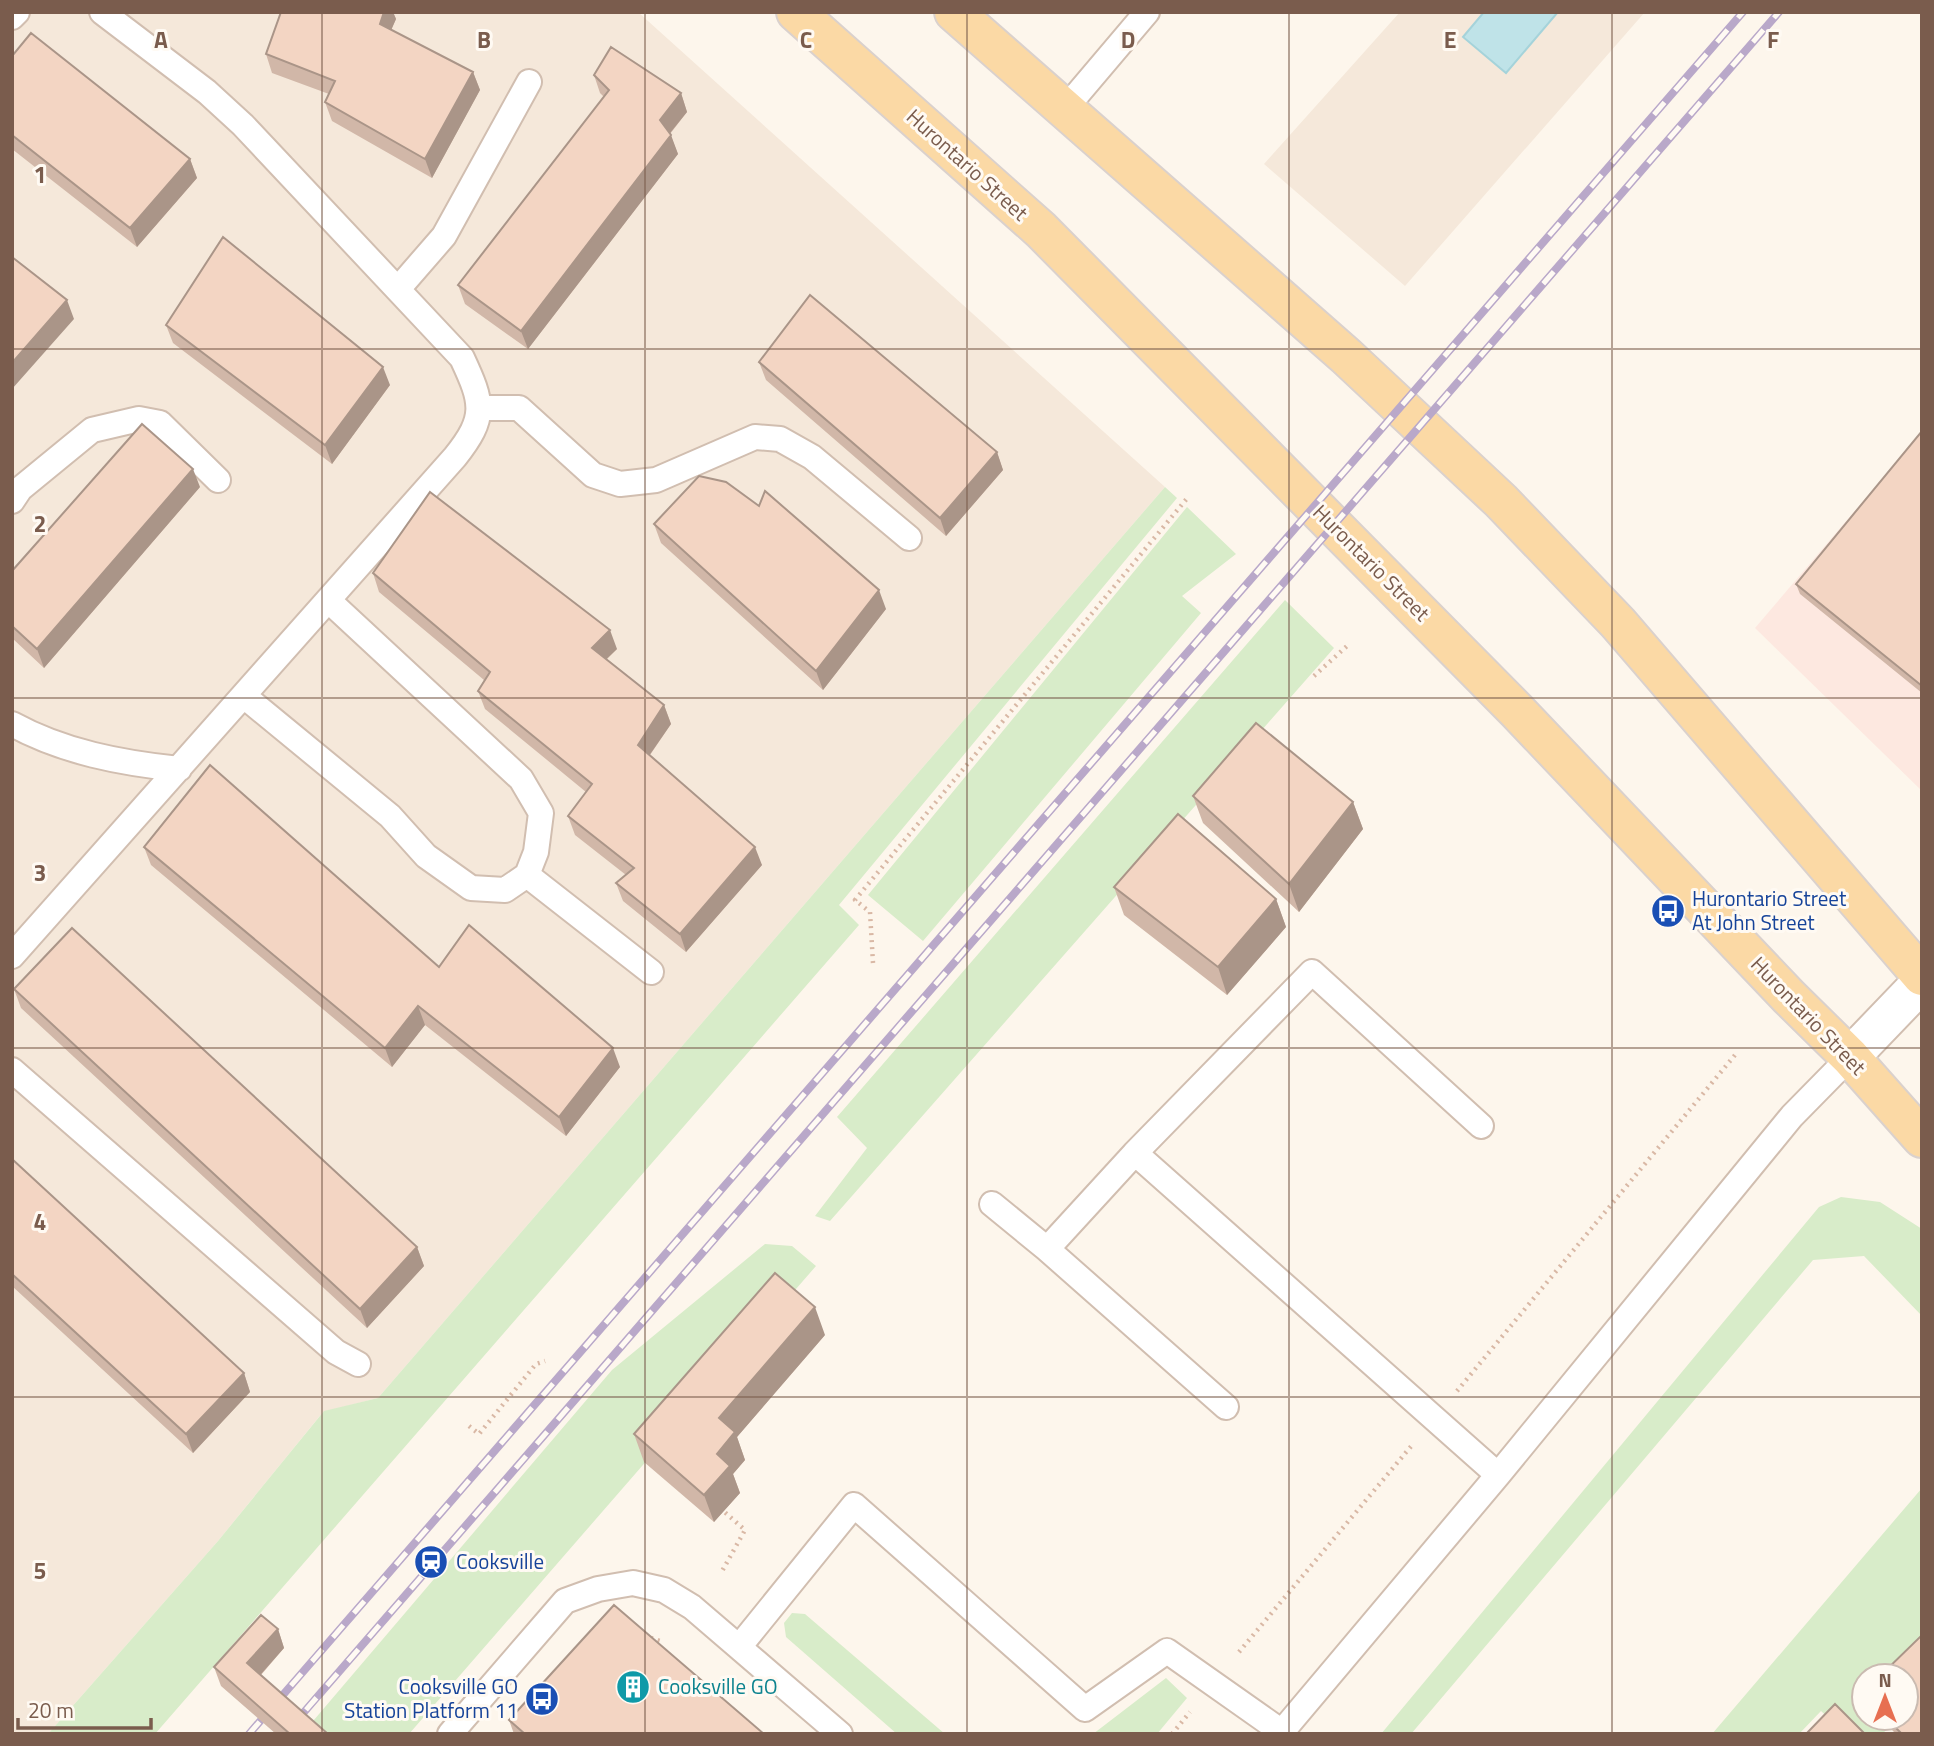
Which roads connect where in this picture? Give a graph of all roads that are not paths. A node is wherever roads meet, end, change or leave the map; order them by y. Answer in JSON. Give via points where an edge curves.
{"nodes":[{"id":1,"x":17,"y":12,"type":"edge"},
{"id":2,"x":102,"y":12,"type":"edge"},
{"id":3,"x":796,"y":12,"type":"edge"},
{"id":4,"x":954,"y":12,"type":"edge"},
{"id":5,"x":1147,"y":12,"type":"edge"},
{"id":6,"x":12,"y":17,"type":"edge"},
{"id":7,"x":529,"y":82,"type":"dead end"},
{"id":8,"x":1064,"y":110,"type":"junction"},
{"id":9,"x":398,"y":289,"type":"junction"},
{"id":10,"x":480,"y":408,"type":"junction"},
{"id":11,"x":218,"y":480,"type":"dead end"},
{"id":12,"x":15,"y":491,"type":"edge"},
{"id":13,"x":909,"y":538,"type":"dead end"},
{"id":14,"x":328,"y":600,"type":"junction"},
{"id":15,"x":244,"y":696,"type":"junction"},
{"id":16,"x":12,"y":724,"type":"edge"},
{"id":17,"x":179,"y":769,"type":"junction"},
{"id":18,"x":527,"y":875,"type":"junction"},
{"id":19,"x":12,"y":956,"type":"edge"},
{"id":20,"x":651,"y":972,"type":"dead end"},
{"id":21,"x":1922,"y":976,"type":"edge"},
{"id":22,"x":1922,"y":982,"type":"edge"},
{"id":23,"x":1850,"y":1057,"type":"junction"},
{"id":24,"x":12,"y":1069,"type":"edge"},
{"id":25,"x":1480,"y":1126,"type":"dead end"},
{"id":26,"x":1922,"y":1138,"type":"edge"},
{"id":27,"x":1135,"y":1153,"type":"junction"},
{"id":28,"x":992,"y":1205,"type":"dead end"},
{"id":29,"x":1047,"y":1249,"type":"junction"},
{"id":30,"x":358,"y":1364,"type":"dead end"},
{"id":31,"x":1226,"y":1407,"type":"dead end"},
{"id":32,"x":1498,"y":1475,"type":"junction"},
{"id":33,"x":739,"y":1647,"type":"junction"},
{"id":34,"x":1281,"y":1733,"type":"edge"},
{"id":35,"x":450,"y":1734,"type":"edge"},
{"id":36,"x":841,"y":1734,"type":"edge"}],
"edges":[{"from":1,"to":6,"type":"lane"},
{"from":2,"to":9,"type":"lane","via":[[234,117]]},
{"from":3,"to":23,"type":"main road","name":"Hurontario Street","via":[[1041,230],[1517,711]]},
{"from":4,"to":8,"type":"main road"},
{"from":5,"to":8,"type":"lane"},
{"from":7,"to":9,"type":"lane","via":[[444,236]]},
{"from":8,"to":21,"type":"main road","via":[[1346,356],[1501,501],[1618,623]]},
{"from":9,"to":10,"type":"lane","via":[[462,358]]},
{"from":10,"to":13,"type":"lane","via":[[519,408],[593,475],[620,484],[656,480],[755,437],[780,439],[811,457]]},
{"from":10,"to":14,"type":"lane","via":[[474,434]]},
{"from":11,"to":12,"type":"lane","via":[[160,423],[139,419],[92,430]]},
{"from":14,"to":15,"type":"lane"},
{"from":14,"to":18,"type":"lane","via":[[521,779],[541,813],[536,852]]},
{"from":15,"to":17,"type":"lane"},
{"from":15,"to":18,"type":"lane","via":[[390,816],[426,856],[471,888],[505,890]]},
{"from":16,"to":17,"type":"lane","via":[[114,762]]},
{"from":17,"to":19,"type":"lane"},
{"from":18,"to":20,"type":"lane"},
{"from":22,"to":23,"type":"street"},
{"from":23,"to":26,"type":"main road","name":"Hurontario Street"},
{"from":23,"to":32,"type":"lane","via":[[1792,1116]]},
{"from":24,"to":30,"type":"lane","via":[[336,1352]]},
{"from":25,"to":27,"type":"lane","via":[[1312,972]]},
{"from":27,"to":29,"type":"lane"},
{"from":27,"to":32,"type":"lane"},
{"from":28,"to":29,"type":"lane"},
{"from":29,"to":31,"type":"lane"},
{"from":32,"to":34,"type":"lane"},
{"from":33,"to":34,"type":"lane","via":[[854,1505],[1085,1709],[1167,1651]]},
{"from":33,"to":35,"type":"lane","via":[[664,1590],[633,1583],[598,1589],[565,1601]]},
{"from":33,"to":36,"type":"lane"}]}
